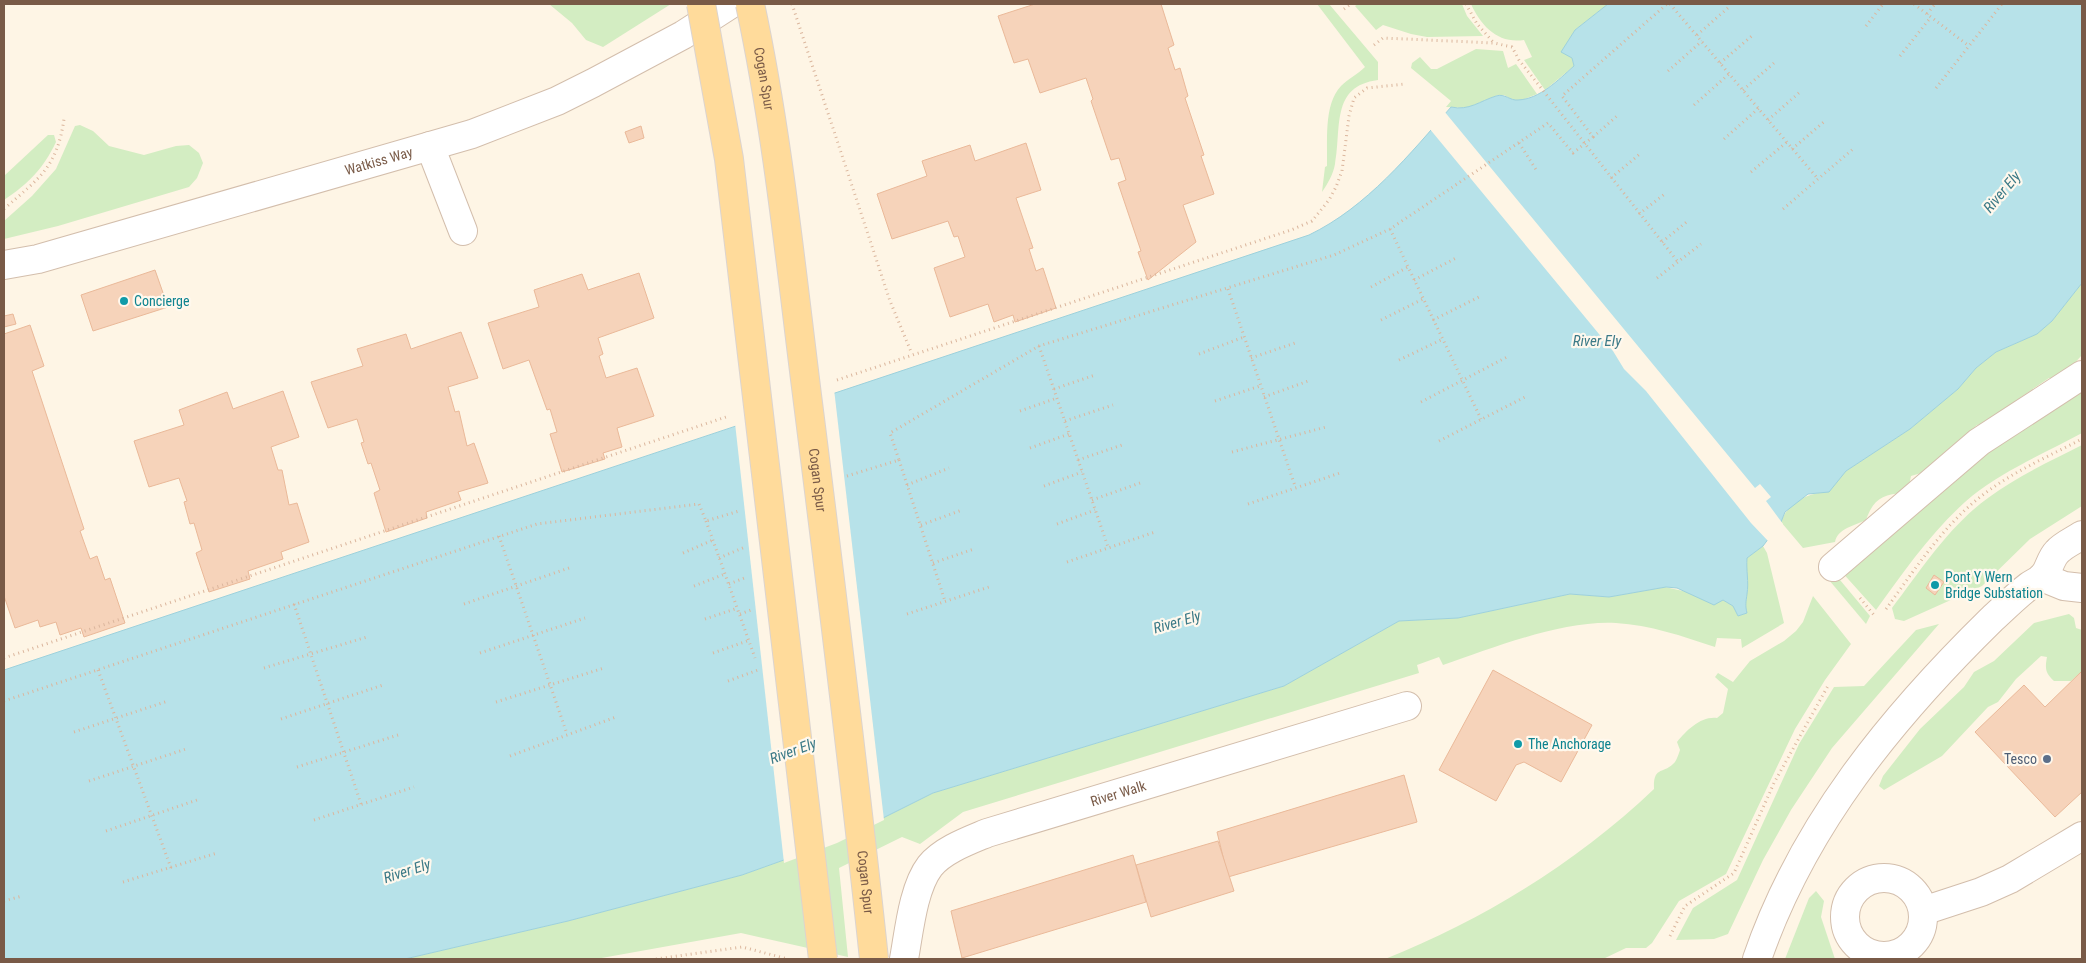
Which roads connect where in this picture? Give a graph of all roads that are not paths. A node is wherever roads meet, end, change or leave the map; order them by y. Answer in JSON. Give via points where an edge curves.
{"nodes":[{"id":1,"x":701,"y":4,"type":"edge"},
{"id":2,"x":731,"y":4,"type":"edge"},
{"id":3,"x":750,"y":4,"type":"edge"},
{"id":4,"x":430,"y":146,"type":"junction"},
{"id":5,"x":463,"y":231,"type":"dead end"},
{"id":6,"x":4,"y":265,"type":"edge"},
{"id":7,"x":2082,"y":375,"type":"edge"},
{"id":8,"x":2082,"y":535,"type":"edge"},
{"id":9,"x":1833,"y":567,"type":"dead end"},
{"id":10,"x":2042,"y":577,"type":"junction"},
{"id":11,"x":2082,"y":588,"type":"edge"},
{"id":12,"x":1408,"y":706,"type":"dead end"},
{"id":13,"x":2082,"y":836,"type":"edge"},
{"id":14,"x":1923,"y":911,"type":"junction"},
{"id":15,"x":1870,"y":956,"type":"edge"},
{"id":16,"x":823,"y":959,"type":"edge"},
{"id":17,"x":874,"y":959,"type":"edge"},
{"id":18,"x":904,"y":959,"type":"edge"},
{"id":19,"x":1757,"y":959,"type":"edge"}],
"edges":[{"from":1,"to":16,"type":"main road","bridge":true,"via":[[729,158]]},
{"from":2,"to":4,"type":"street","name":"Watkiss Way","via":[[683,35],[557,101],[472,134]]},
{"from":3,"to":17,"type":"main road","name":"Cogan Spur","bridge":true,"via":[[788,236],[849,727]]},
{"from":4,"to":5,"type":"street"},
{"from":4,"to":6,"type":"street","name":"Watkiss Way","via":[[38,259]]},
{"from":7,"to":9,"type":"street","via":[[1979,442]]},
{"from":8,"to":10,"type":"street","via":[[2057,551]]},
{"from":10,"to":11,"type":"street","via":[[2064,586]]},
{"from":10,"to":19,"type":"street","via":[[1991,620],[1892,725],[1864,760],[1806,848],[1776,909]]},
{"from":12,"to":18,"type":"street","name":"River Walk","via":[[986,833],[966,842],[930,866],[919,887]]},
{"from":13,"to":14,"type":"street","via":[[2010,879]]},
{"from":14,"to":15,"type":"street","via":[[1918,937],[1910,946],[1898,953]]},
{"from":14,"to":15,"type":"street","via":[[1913,890],[1898,881],[1881,878],[1860,887],[1847,906],[1848,929]]}]}
